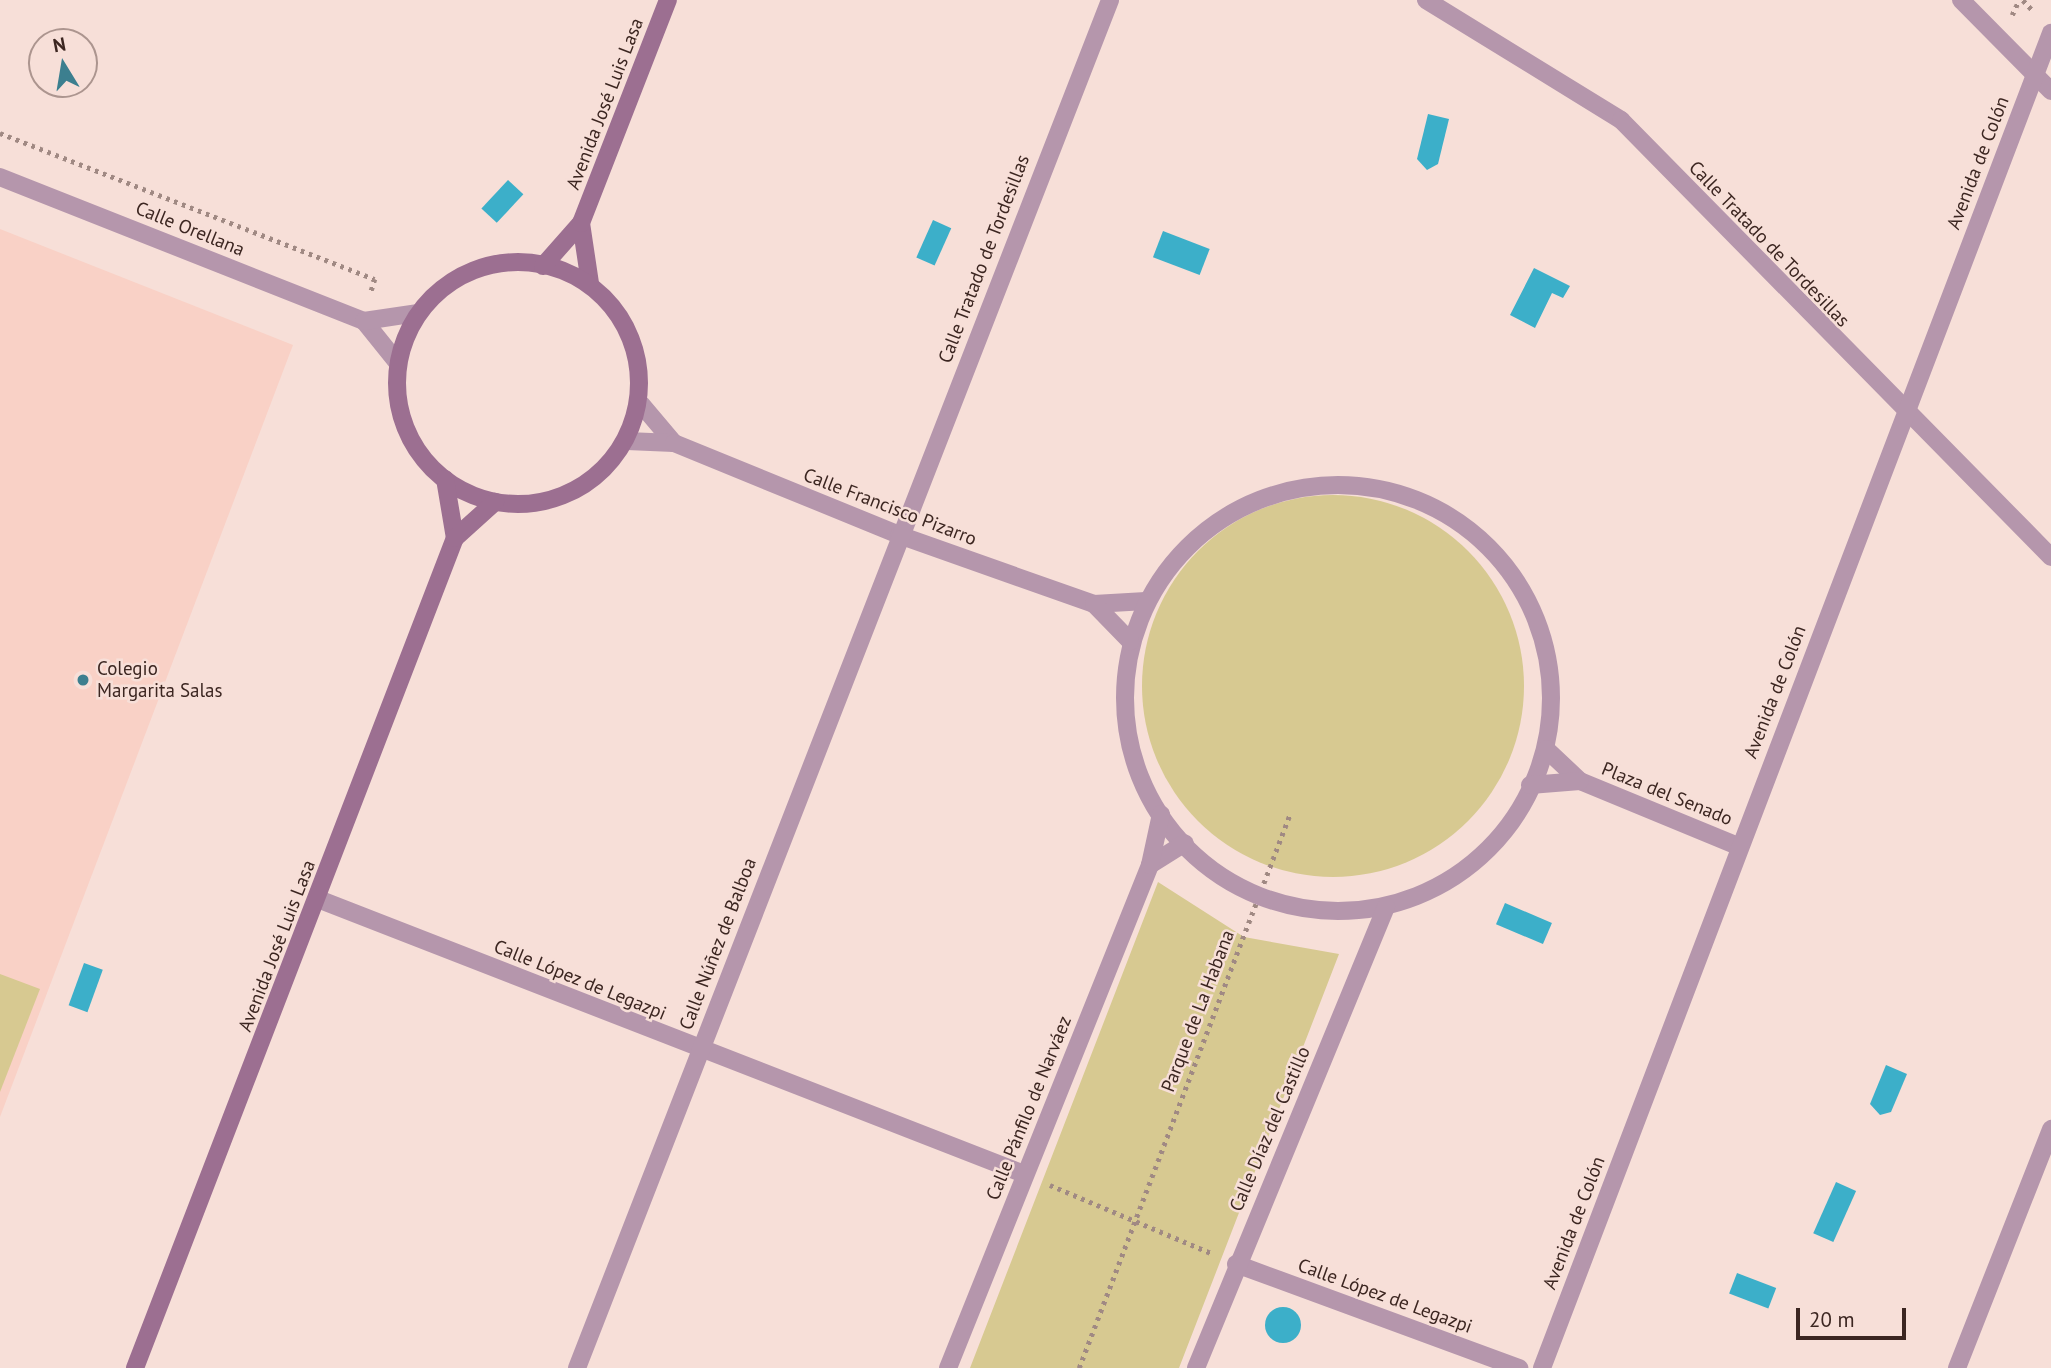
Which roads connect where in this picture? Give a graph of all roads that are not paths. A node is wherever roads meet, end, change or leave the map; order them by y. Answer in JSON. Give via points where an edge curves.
{"nodes":[{"id":1,"x":668,"y":0,"type":"edge"},
{"id":2,"x":1110,"y":0,"type":"edge"},
{"id":3,"x":1426,"y":0,"type":"edge"},
{"id":4,"x":1961,"y":0,"type":"edge"},
{"id":5,"x":2051,"y":33,"type":"edge"},
{"id":6,"x":2033,"y":78,"type":"junction"},
{"id":7,"x":2051,"y":90,"type":"edge"},
{"id":8,"x":0,"y":177,"type":"edge"},
{"id":9,"x":581,"y":223,"type":"junction"},
{"id":10,"x":543,"y":266,"type":"junction"},
{"id":11,"x":590,"y":282,"type":"junction"},
{"id":12,"x":418,"y":313,"type":"junction"},
{"id":13,"x":364,"y":321,"type":"junction"},
{"id":14,"x":397,"y":362,"type":"junction"},
{"id":15,"x":641,"y":404,"type":"junction"},
{"id":16,"x":1904,"y":414,"type":"junction"},
{"id":17,"x":627,"y":441,"type":"junction"},
{"id":18,"x":674,"y":443,"type":"junction"},
{"id":19,"x":445,"y":478,"type":"junction"},
{"id":20,"x":495,"y":502,"type":"junction"},
{"id":21,"x":899,"y":535,"type":"junction"},
{"id":22,"x":455,"y":538,"type":"junction"},
{"id":23,"x":2051,"y":557,"type":"edge"},
{"id":24,"x":1146,"y":601,"type":"junction"},
{"id":25,"x":1094,"y":604,"type":"junction"},
{"id":26,"x":1130,"y":641,"type":"junction"},
{"id":27,"x":1546,"y":748,"type":"junction"},
{"id":28,"x":1580,"y":782,"type":"junction"},
{"id":29,"x":1530,"y":785,"type":"junction"},
{"id":30,"x":1161,"y":814,"type":"junction"},
{"id":31,"x":1185,"y":843,"type":"junction"},
{"id":32,"x":1738,"y":846,"type":"junction"},
{"id":33,"x":1150,"y":865,"type":"junction"},
{"id":34,"x":318,"y":899,"type":"junction"},
{"id":35,"x":1386,"y":907,"type":"junction"},
{"id":36,"x":700,"y":1050,"type":"junction"},
{"id":37,"x":2051,"y":1129,"type":"edge"},
{"id":38,"x":1024,"y":1174,"type":"junction"},
{"id":39,"x":1236,"y":1264,"type":"junction"},
{"id":40,"x":135,"y":1368,"type":"edge"},
{"id":41,"x":577,"y":1368,"type":"edge"},
{"id":42,"x":948,"y":1368,"type":"edge"},
{"id":43,"x":1196,"y":1368,"type":"edge"},
{"id":44,"x":1519,"y":1368,"type":"edge"},
{"id":45,"x":1542,"y":1368,"type":"edge"},
{"id":46,"x":1957,"y":1368,"type":"edge"}],
"edges":[{"from":1,"to":9,"type":"street","name":"Avenida José Luis Lasa"},
{"from":2,"to":21,"type":"street","name":"Calle Tratado de Tordesillas"},
{"from":3,"to":16,"type":"street","name":"Calle Tratado de Tordesillas","via":[[1621,120]]},
{"from":4,"to":6,"type":"street"},
{"from":5,"to":6,"type":"street","name":"Avenida de Colón"},
{"from":6,"to":7,"type":"street"},
{"from":6,"to":16,"type":"street","name":"Avenida de Colón"},
{"from":8,"to":13,"type":"street","name":"Calle Orellana"},
{"from":9,"to":10,"type":"street","name":"Avenida José Luis Lasa"},
{"from":9,"to":11,"type":"street","name":"Avenida José Luis Lasa"},
{"from":10,"to":11,"type":"street"},
{"from":10,"to":12,"type":"street","via":[[488,266],[453,281]]},
{"from":11,"to":15,"type":"street","via":[[619,317],[634,349]]},
{"from":12,"to":13,"type":"street"},
{"from":12,"to":14,"type":"street"},
{"from":13,"to":14,"type":"street","name":"Calle Orellana"},
{"from":14,"to":19,"type":"street","via":[[399,411],[408,434]]},
{"from":15,"to":17,"type":"street"},
{"from":15,"to":18,"type":"street","name":"Calle Francisco Pizarro"},
{"from":16,"to":23,"type":"street","name":"Calle Tratado de Tordesillas"},
{"from":16,"to":32,"type":"street","name":"Avenida de Colón"},
{"from":17,"to":18,"type":"street","name":"Calle Francisco Pizarro"},
{"from":17,"to":20,"type":"street","via":[[584,485],[547,501]]},
{"from":18,"to":21,"type":"street","name":"Calle Francisco Pizarro"},
{"from":19,"to":20,"type":"street"},
{"from":19,"to":22,"type":"street"},
{"from":20,"to":22,"type":"street","name":"Avenida José Luis Lasa"},
{"from":21,"to":25,"type":"street","name":"Calle Francisco Pizarro"},
{"from":21,"to":36,"type":"street","name":"Calle Núñez de Balboa"},
{"from":22,"to":34,"type":"street","name":"Avenida José Luis Lasa"},
{"from":24,"to":25,"type":"street","name":"Calle Francisco Pizarro"},
{"from":24,"to":26,"type":"street"},
{"from":24,"to":27,"type":"street","via":[[1173,560],[1230,512],[1300,487],[1375,487],[1445,512],[1502,560],[1539,624],[1552,697]]},
{"from":25,"to":26,"type":"street","name":"Calle Francisco Pizarro"},
{"from":26,"to":30,"type":"street","via":[[1122,695],[1133,767]]},
{"from":27,"to":28,"type":"street","name":"Plaza del Senado"},
{"from":27,"to":29,"type":"street"},
{"from":28,"to":29,"type":"street","name":"Plaza del Senado"},
{"from":28,"to":32,"type":"street","name":"Plaza del Senado"},
{"from":29,"to":35,"type":"street","via":[[1515,818],[1480,858],[1436,889]]},
{"from":30,"to":31,"type":"street"},
{"from":30,"to":33,"type":"street","name":"Calle Pánfilo de Narváez"},
{"from":31,"to":33,"type":"street"},
{"from":31,"to":35,"type":"street","via":[[1210,868],[1258,892],[1320,912]]},
{"from":32,"to":45,"type":"street","name":"Avenida de Colón"},
{"from":33,"to":38,"type":"street","name":"Calle Pánfilo de Narváez"},
{"from":34,"to":36,"type":"street","name":"Calle López de Legazpi"},
{"from":34,"to":40,"type":"street","name":"Avenida José Luis Lasa"},
{"from":35,"to":39,"type":"street","name":"Calle Díaz del Castillo"},
{"from":36,"to":38,"type":"street","name":"Calle López de Legazpi"},
{"from":36,"to":41,"type":"street","name":"Calle Núñez de Balboa"},
{"from":37,"to":46,"type":"street"},
{"from":38,"to":42,"type":"street","name":"Calle Pánfilo de Narváez"},
{"from":39,"to":43,"type":"street","name":"Calle Díaz del Castillo"},
{"from":39,"to":44,"type":"street","name":"Calle López de Legazpi"}]}
